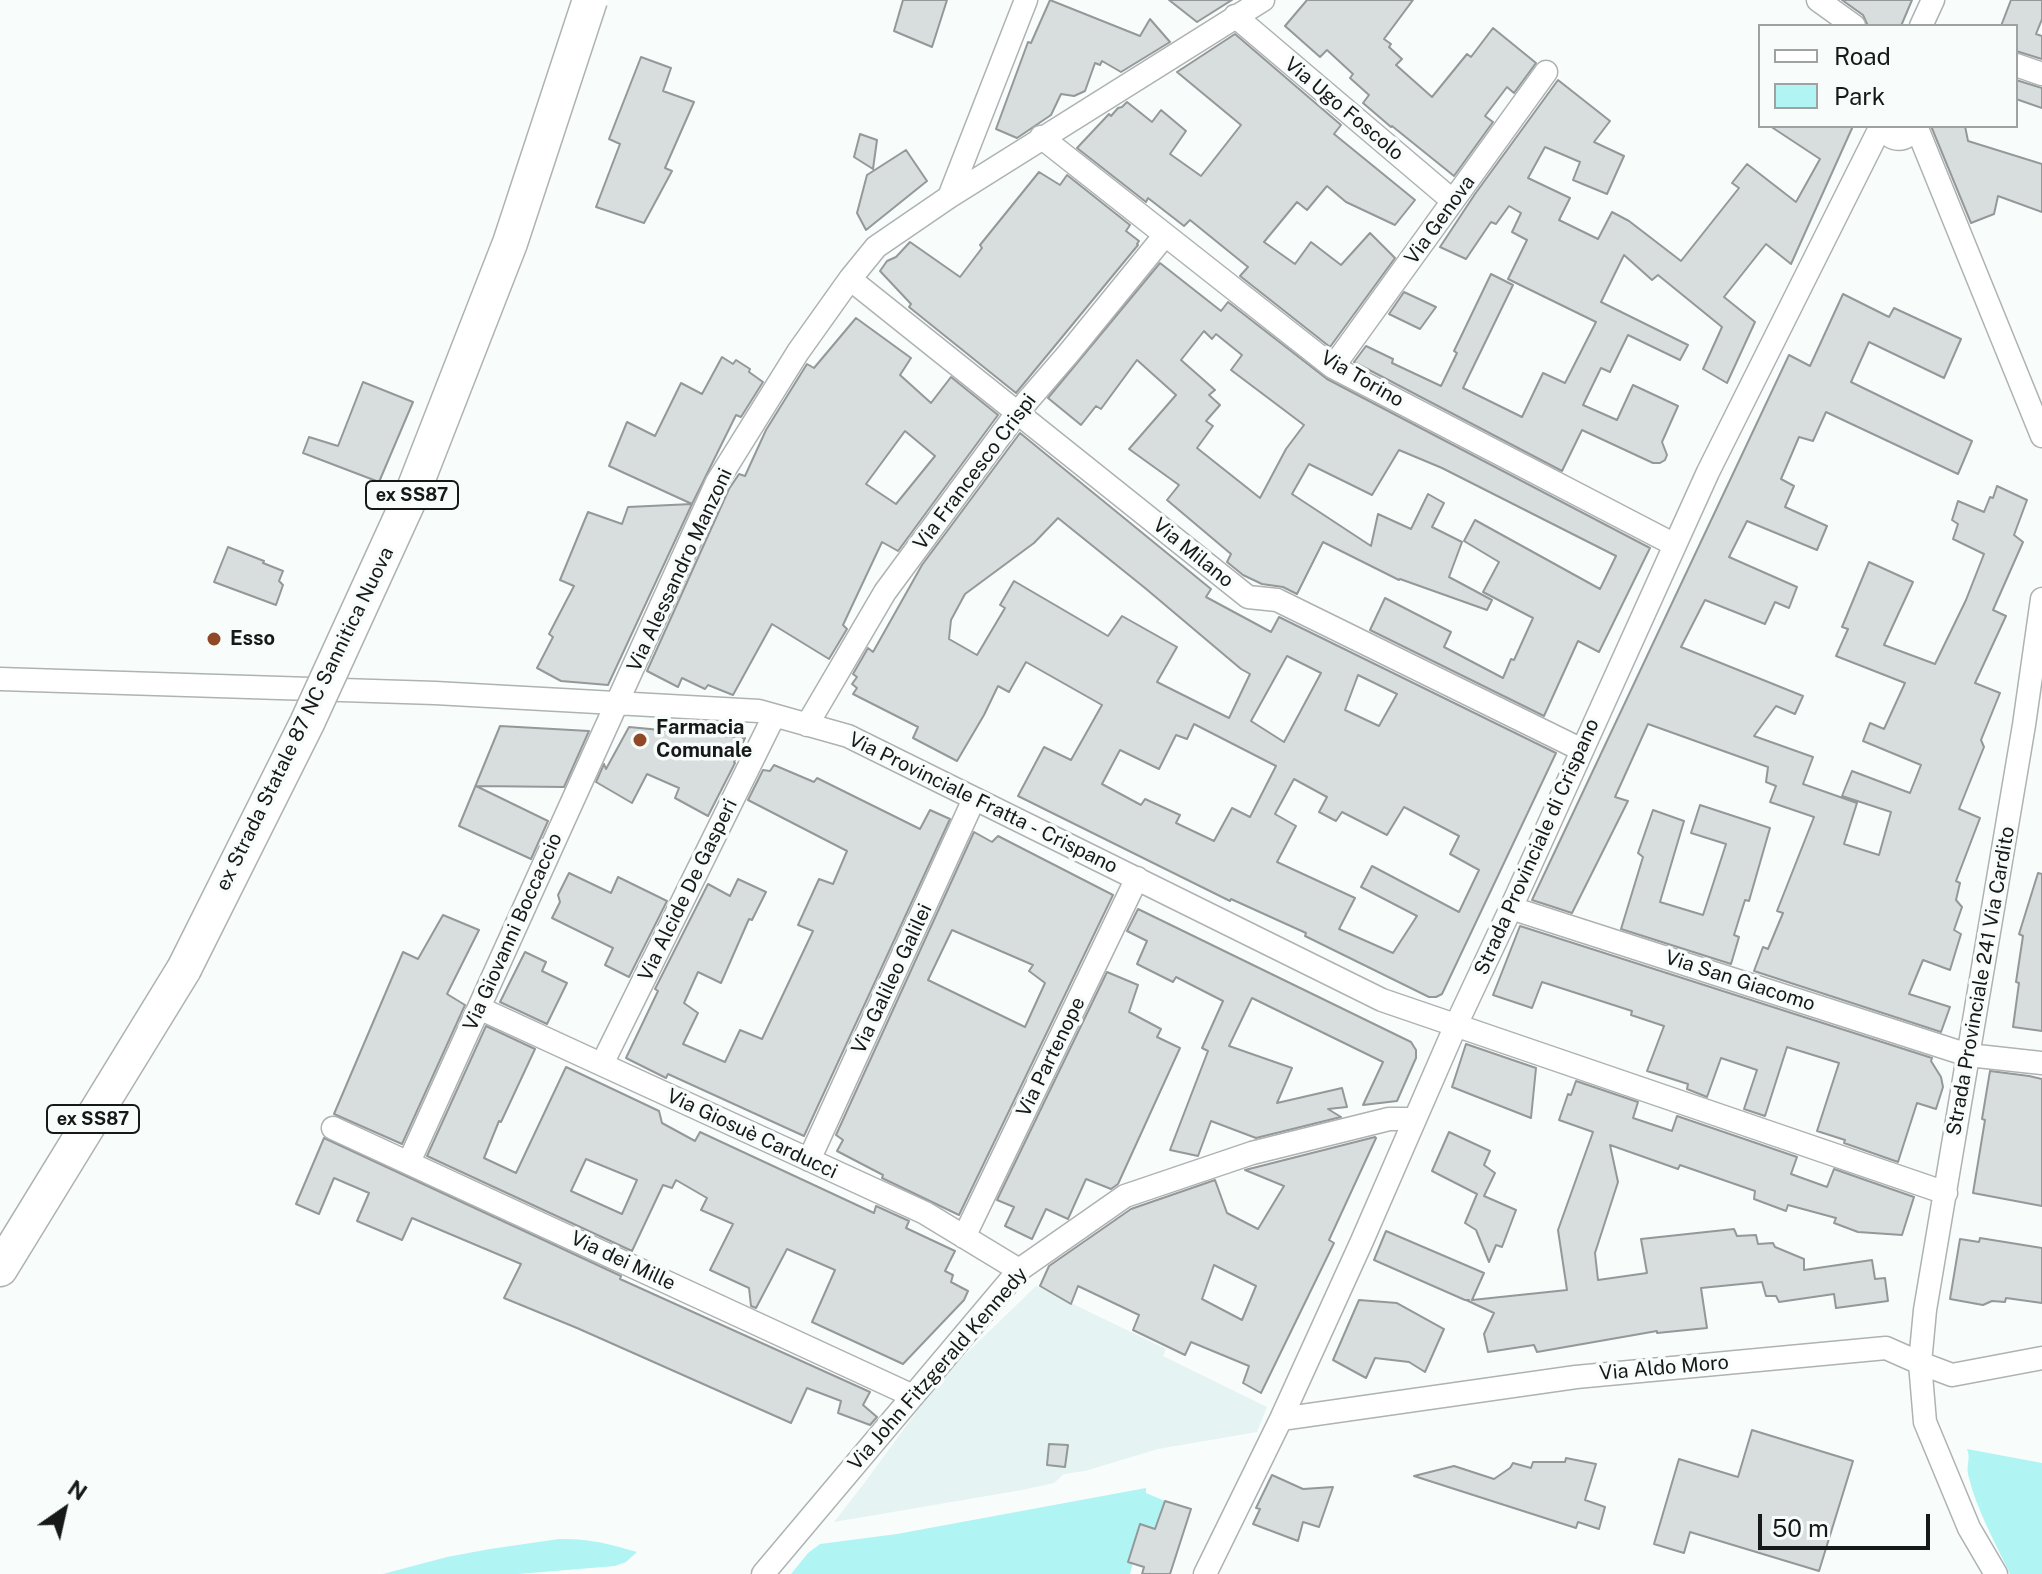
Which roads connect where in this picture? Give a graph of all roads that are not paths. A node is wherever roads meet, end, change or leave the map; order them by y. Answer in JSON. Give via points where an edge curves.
{"nodes":[{"id":1,"x":590,"y":0,"type":"edge"},
{"id":2,"x":1026,"y":0,"type":"edge"},
{"id":3,"x":1263,"y":0,"type":"edge"},
{"id":4,"x":1818,"y":0,"type":"edge"},
{"id":5,"x":1933,"y":0,"type":"edge"},
{"id":6,"x":1235,"y":16,"type":"junction"},
{"id":7,"x":1851,"y":24,"type":"edge"},
{"id":8,"x":1922,"y":24,"type":"edge"},
{"id":9,"x":2018,"y":66,"type":"edge"},
{"id":10,"x":1546,"y":72,"type":"dead end"},
{"id":11,"x":2042,"y":74,"type":"edge"},
{"id":12,"x":1881,"y":128,"type":"edge"},
{"id":13,"x":1883,"y":128,"type":"edge"},
{"id":14,"x":1915,"y":128,"type":"edge"},
{"id":15,"x":1917,"y":128,"type":"edge"},
{"id":16,"x":1041,"y":137,"type":"junction"},
{"id":17,"x":949,"y":197,"type":"junction"},
{"id":18,"x":1453,"y":201,"type":"junction"},
{"id":19,"x":1165,"y":235,"type":"junction"},
{"id":20,"x":850,"y":279,"type":"junction"},
{"id":21,"x":1333,"y":367,"type":"junction"},
{"id":22,"x":1017,"y":413,"type":"junction"},
{"id":23,"x":2042,"y":436,"type":"edge"},
{"id":24,"x":1675,"y":545,"type":"junction"},
{"id":25,"x":2042,"y":599,"type":"edge"},
{"id":26,"x":0,"y":679,"type":"edge"},
{"id":27,"x":618,"y":703,"type":"junction"},
{"id":28,"x":774,"y":716,"type":"junction"},
{"id":29,"x":807,"y":725,"type":"junction"},
{"id":30,"x":1582,"y":750,"type":"junction"},
{"id":31,"x":974,"y":799,"type":"junction"},
{"id":32,"x":1137,"y":878,"type":"junction"},
{"id":33,"x":1511,"y":908,"type":"junction"},
{"id":34,"x":479,"y":1008,"type":"junction"},
{"id":35,"x":1456,"y":1025,"type":"junction"},
{"id":36,"x":1968,"y":1055,"type":"junction"},
{"id":37,"x":2042,"y":1063,"type":"edge"},
{"id":38,"x":602,"y":1064,"type":"junction"},
{"id":39,"x":1414,"y":1119,"type":"junction"},
{"id":40,"x":333,"y":1128,"type":"dead end"},
{"id":41,"x":809,"y":1160,"type":"junction"},
{"id":42,"x":409,"y":1162,"type":"junction"},
{"id":43,"x":1946,"y":1193,"type":"junction"},
{"id":44,"x":964,"y":1237,"type":"junction"},
{"id":45,"x":0,"y":1269,"type":"edge"},
{"id":46,"x":1019,"y":1270,"type":"junction"},
{"id":47,"x":2042,"y":1358,"type":"edge"},
{"id":48,"x":1920,"y":1363,"type":"junction"},
{"id":49,"x":913,"y":1396,"type":"junction"},
{"id":50,"x":1281,"y":1419,"type":"junction"},
{"id":51,"x":1990,"y":1570,"type":"edge"},
{"id":52,"x":763,"y":1574,"type":"edge"},
{"id":53,"x":1205,"y":1574,"type":"edge"}],
"edges":[{"from":1,"to":45,"type":"highway","name":"ex Strada Statale 87 NC Sannitica Nuova","number":"ex SS87","bridge":true,"via":[[510,243],[414,489],[307,723],[184,969]]},
{"from":2,"to":17,"type":"street"},
{"from":3,"to":6,"type":"street","name":"Via Alessandro Manzoni"},
{"from":4,"to":7,"type":"street"},
{"from":5,"to":8,"type":"street"},
{"from":6,"to":16,"type":"street","name":"Via Alessandro Manzoni"},
{"from":6,"to":18,"type":"street","name":"Via Ugo Foscolo"},
{"from":9,"to":11,"type":"street"},
{"from":10,"to":18,"type":"street","name":"Via Genova"},
{"from":12,"to":24,"type":"street","name":"Strada Provinciale di Crispano"},
{"from":13,"to":14,"type":"street","via":[[1899,140]]},
{"from":15,"to":23,"type":"street"},
{"from":16,"to":17,"type":"street","name":"Via Alessandro Manzoni"},
{"from":16,"to":19,"type":"street","name":"Via Torino"},
{"from":17,"to":20,"type":"street","name":"Via Alessandro Manzoni","via":[[876,247]]},
{"from":18,"to":21,"type":"street","name":"Via Genova"},
{"from":19,"to":21,"type":"street","name":"Via Torino"},
{"from":19,"to":22,"type":"street","name":"Via Francesco Crispi"},
{"from":20,"to":22,"type":"street","name":"Via Milano"},
{"from":20,"to":27,"type":"street","name":"Via Alessandro Manzoni","via":[[717,482]]},
{"from":21,"to":24,"type":"street","name":"Via Torino"},
{"from":22,"to":29,"type":"street","name":"Via Francesco Crispi","via":[[885,592]]},
{"from":22,"to":30,"type":"street","name":"Via Milano","via":[[1248,597],[1277,600]]},
{"from":24,"to":30,"type":"street","name":"Strada Provinciale di Crispano"},
{"from":25,"to":36,"type":"street","name":"Strada Provinciale 241 Via Cardito"},
{"from":26,"to":27,"type":"street","name":"Via Provinciale Fratta - Crispano"},
{"from":27,"to":28,"type":"street","name":"Via Provinciale Fratta - Crispano"},
{"from":27,"to":34,"type":"street","name":"Via Giovanni Boccaccio"},
{"from":28,"to":29,"type":"street","name":"Via Provinciale Fratta - Crispano"},
{"from":28,"to":38,"type":"street","name":"Via Alcide De Gasperi"},
{"from":29,"to":31,"type":"street","name":"Via Provinciale Fratta - Crispano","via":[[848,736]]},
{"from":30,"to":33,"type":"street","name":"Strada Provinciale di Crispano"},
{"from":31,"to":32,"type":"street","name":"Via Provinciale Fratta - Crispano"},
{"from":31,"to":41,"type":"street","name":"Via Galileo Galilei"},
{"from":32,"to":35,"type":"street","name":"Via Provinciale Fratta - Crispano","via":[[1382,1000]]},
{"from":32,"to":44,"type":"street","name":"Via Partenope"},
{"from":33,"to":35,"type":"street","name":"Strada Provinciale di Crispano"},
{"from":33,"to":36,"type":"street","name":"Via San Giacomo"},
{"from":34,"to":38,"type":"street","name":"Via Giosuè Carducci"},
{"from":34,"to":42,"type":"street","name":"Via Giovanni Boccaccio"},
{"from":35,"to":39,"type":"street","name":"Strada Provinciale di Crispano"},
{"from":35,"to":43,"type":"street","name":"Via Provinciale Fratta - Crispano"},
{"from":36,"to":37,"type":"street","name":"Via San Giacomo"},
{"from":36,"to":43,"type":"street","name":"Strada Provinciale 241 Via Cardito"},
{"from":38,"to":41,"type":"street","name":"Via Giosuè Carducci"},
{"from":39,"to":46,"type":"street","name":"Via John Fitzgerald Kennedy","via":[[1389,1119],[1252,1153],[1125,1196]]},
{"from":39,"to":50,"type":"street","name":"Strada Provinciale di Crispano"},
{"from":40,"to":42,"type":"street","name":"Via dei Mille"},
{"from":41,"to":44,"type":"street","name":"Via Giosuè Carducci","via":[[925,1213]]},
{"from":42,"to":49,"type":"street","name":"Via dei Mille"},
{"from":43,"to":48,"type":"street","name":"Strada Provinciale 241 Via Cardito"},
{"from":44,"to":46,"type":"street","name":"Via Giosuè Carducci"},
{"from":46,"to":49,"type":"street","name":"Via John Fitzgerald Kennedy"},
{"from":47,"to":48,"type":"street","name":"Via Aldo Moro","via":[[1952,1375]]},
{"from":48,"to":50,"type":"street","name":"Via Aldo Moro","via":[[1886,1348],[1576,1377]]},
{"from":48,"to":51,"type":"street","name":"Strada Provinciale 241 Via Cardito","via":[[1925,1422]]},
{"from":49,"to":52,"type":"street","name":"Via John Fitzgerald Kennedy"},
{"from":50,"to":53,"type":"street","name":"Strada Provinciale di Crispano"}]}
